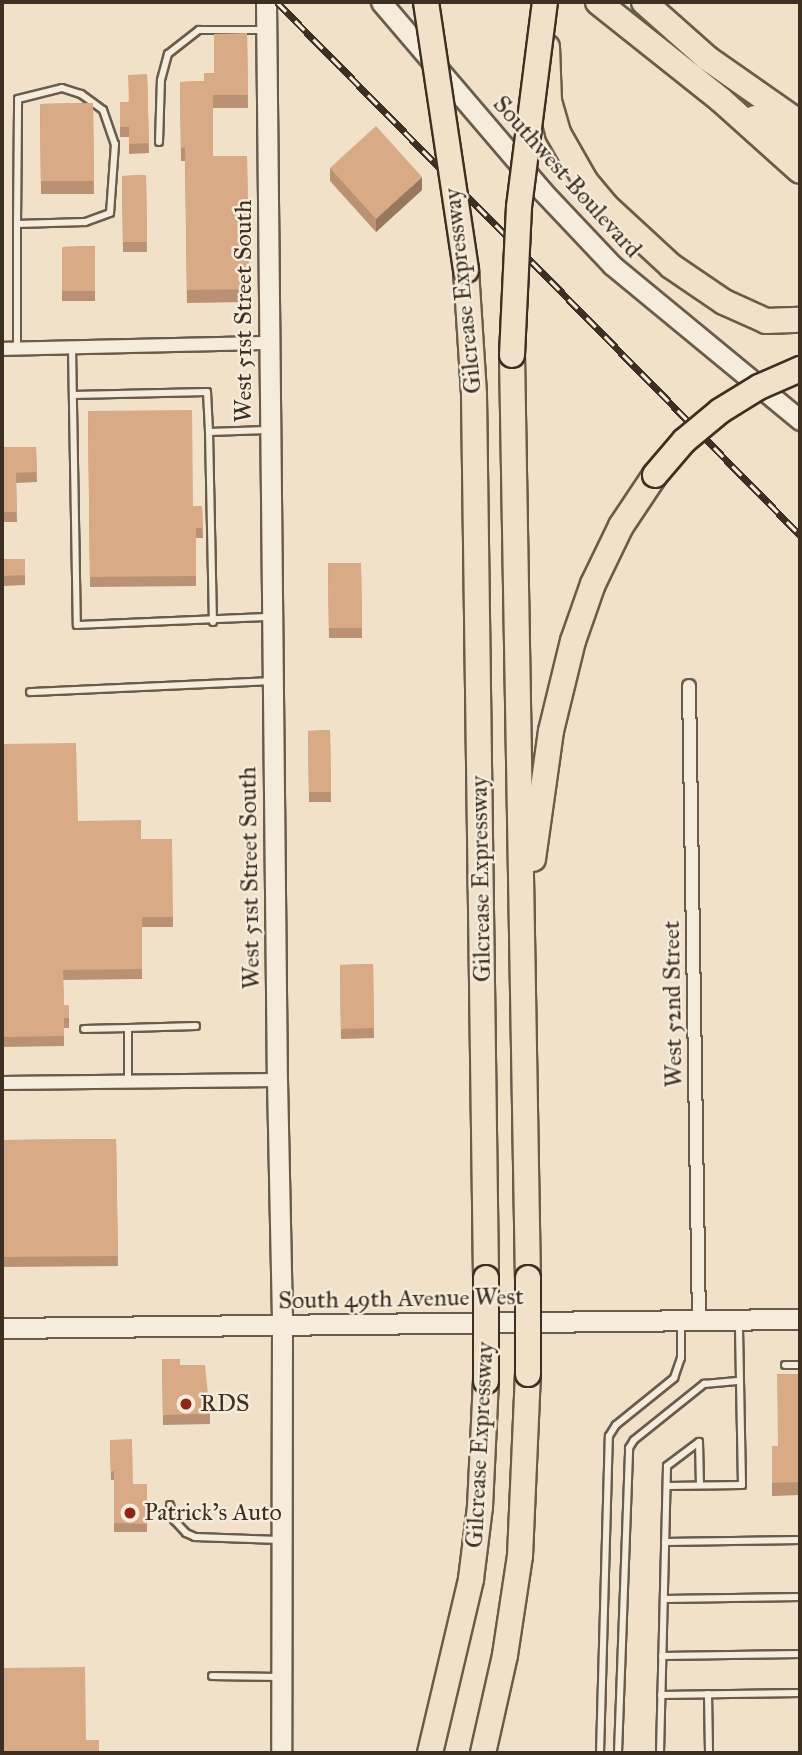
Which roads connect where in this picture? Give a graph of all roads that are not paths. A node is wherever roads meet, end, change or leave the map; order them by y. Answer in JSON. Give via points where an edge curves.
{"nodes":[{"id":1,"x":266,"y":2,"type":"edge"},
{"id":2,"x":381,"y":2,"type":"edge"},
{"id":3,"x":426,"y":2,"type":"edge"},
{"id":4,"x":545,"y":2,"type":"edge"},
{"id":5,"x":598,"y":2,"type":"edge"},
{"id":6,"x":644,"y":2,"type":"edge"},
{"id":7,"x":267,"y":30,"type":"junction"},
{"id":8,"x":721,"y":100,"type":"junction"},
{"id":9,"x":800,"y":123,"type":"edge"},
{"id":10,"x":159,"y":142,"type":"dead end"},
{"id":11,"x":800,"y":143,"type":"edge"},
{"id":12,"x":800,"y":172,"type":"edge"},
{"id":13,"x":17,"y":224,"type":"junction"},
{"id":14,"x":800,"y":320,"type":"edge"},
{"id":15,"x":268,"y":343,"type":"junction"},
{"id":16,"x":17,"y":348,"type":"junction"},
{"id":17,"x":72,"y":348,"type":"junction"},
{"id":18,"x":2,"y":349,"type":"edge"},
{"id":19,"x":800,"y":369,"type":"edge"},
{"id":20,"x":73,"y":395,"type":"junction"},
{"id":21,"x":800,"y":420,"type":"edge"},
{"id":22,"x":269,"y":430,"type":"junction"},
{"id":23,"x":209,"y":432,"type":"junction"},
{"id":24,"x":271,"y":617,"type":"junction"},
{"id":25,"x":213,"y":622,"type":"junction"},
{"id":26,"x":272,"y":681,"type":"junction"},
{"id":27,"x":689,"y":686,"type":"dead end"},
{"id":28,"x":30,"y":692,"type":"dead end"},
{"id":29,"x":522,"y":943,"type":"junction"},
{"id":30,"x":196,"y":1026,"type":"dead end"},
{"id":31,"x":128,"y":1028,"type":"junction"},
{"id":32,"x":84,"y":1029,"type":"dead end"},
{"id":33,"x":277,"y":1080,"type":"junction"},
{"id":34,"x":128,"y":1082,"type":"junction"},
{"id":35,"x":2,"y":1083,"type":"edge"},
{"id":36,"x":800,"y":1319,"type":"edge"},
{"id":37,"x":690,"y":1320,"type":"junction"},
{"id":38,"x":739,"y":1320,"type":"junction"},
{"id":39,"x":282,"y":1325,"type":"junction"},
{"id":40,"x":2,"y":1328,"type":"edge"},
{"id":41,"x":800,"y":1364,"type":"edge"},
{"id":42,"x":785,"y":1365,"type":"dead end"},
{"id":43,"x":740,"y":1381,"type":"junction"},
{"id":44,"x":700,"y":1485,"type":"junction"},
{"id":45,"x":667,"y":1486,"type":"junction"},
{"id":46,"x":170,"y":1505,"type":"dead end"},
{"id":47,"x":281,"y":1540,"type":"junction"},
{"id":48,"x":800,"y":1540,"type":"edge"},
{"id":49,"x":665,"y":1542,"type":"junction"},
{"id":50,"x":800,"y":1597,"type":"edge"},
{"id":51,"x":664,"y":1599,"type":"junction"},
{"id":52,"x":800,"y":1654,"type":"edge"},
{"id":53,"x":662,"y":1656,"type":"junction"},
{"id":54,"x":212,"y":1676,"type":"dead end"},
{"id":55,"x":281,"y":1677,"type":"junction"},
{"id":56,"x":800,"y":1693,"type":"edge"},
{"id":57,"x":661,"y":1695,"type":"junction"},
{"id":58,"x":708,"y":1695,"type":"junction"},
{"id":59,"x":281,"y":1753,"type":"edge"},
{"id":60,"x":430,"y":1753,"type":"edge"},
{"id":61,"x":483,"y":1753,"type":"edge"},
{"id":62,"x":600,"y":1753,"type":"edge"},
{"id":63,"x":618,"y":1753,"type":"edge"},
{"id":64,"x":660,"y":1753,"type":"edge"},
{"id":65,"x":709,"y":1753,"type":"edge"}],
"edges":[{"from":1,"to":7,"type":"street","name":"West 51st Street South"},
{"from":2,"to":21,"type":"street","name":"Southwest Boulevard","via":[[568,221],[612,265]]},
{"from":3,"to":60,"type":"highway","name":"Gilcrease Expressway","bridge":true,"via":[[466,270],[474,395],[486,1278],[481,1494],[471,1579]]},
{"from":4,"to":14,"type":"highway","bridge":true,"via":[[549,101],[568,154],[586,181],[625,226],[697,286],[766,321]]},
{"from":4,"to":29,"type":"highway","name":"Gilcrease Expressway","bridge":true,"via":[[519,207],[512,355]]},
{"from":5,"to":8,"type":"highway"},
{"from":6,"to":9,"type":"highway","via":[[706,58]]},
{"from":7,"to":10,"type":"lane","via":[[199,30],[168,54]]},
{"from":7,"to":15,"type":"street","name":"West 51st Street South"},
{"from":8,"to":11,"type":"highway"},
{"from":8,"to":12,"type":"highway"},
{"from":13,"to":13,"type":"lane","via":[[18,99],[62,88],[81,94],[103,110],[115,144],[110,213],[85,222]]},
{"from":13,"to":16,"type":"lane"},
{"from":15,"to":17,"type":"street"},
{"from":15,"to":22,"type":"street","name":"West 51st Street South"},
{"from":16,"to":17,"type":"street"},
{"from":16,"to":18,"type":"street"},
{"from":17,"to":20,"type":"lane"},
{"from":19,"to":29,"type":"highway","bridge":true,"via":[[720,411],[684,441],[621,526],[593,584],[566,662],[551,731]]},
{"from":20,"to":23,"type":"lane","via":[[207,392]]},
{"from":20,"to":25,"type":"lane","via":[[77,625]]},
{"from":22,"to":23,"type":"lane"},
{"from":22,"to":24,"type":"street","name":"West 51st Street South"},
{"from":23,"to":25,"type":"lane"},
{"from":24,"to":25,"type":"lane"},
{"from":24,"to":26,"type":"street","name":"West 51st Street South"},
{"from":26,"to":28,"type":"lane"},
{"from":26,"to":33,"type":"street","name":"West 51st Street South"},
{"from":27,"to":37,"type":"street","name":"West 52nd Street"},
{"from":29,"to":61,"type":"highway","name":"Gilcrease Expressway","bridge":true,"via":[[528,1374],[520,1556],[505,1655]]},
{"from":30,"to":31,"type":"lane"},
{"from":31,"to":32,"type":"lane"},
{"from":31,"to":34,"type":"lane"},
{"from":33,"to":34,"type":"street"},
{"from":33,"to":39,"type":"street","name":"West 51st Street South"},
{"from":34,"to":35,"type":"street"},
{"from":36,"to":38,"type":"street","name":"South 49th Avenue West"},
{"from":37,"to":38,"type":"street","name":"South 49th Avenue West"},
{"from":37,"to":39,"type":"street","name":"South 49th Avenue West"},
{"from":37,"to":62,"type":"lane","via":[[674,1378],[609,1436]]},
{"from":38,"to":43,"type":"lane"},
{"from":39,"to":40,"type":"street","name":"South 49th Avenue West"},
{"from":39,"to":47,"type":"street","name":"West 51st Street South"},
{"from":41,"to":42,"type":"lane"},
{"from":43,"to":44,"type":"lane","via":[[742,1485]]},
{"from":43,"to":63,"type":"lane","via":[[704,1384],[629,1448]]},
{"from":44,"to":45,"type":"lane"},
{"from":44,"to":45,"type":"lane","via":[[699,1442],[667,1466]]},
{"from":45,"to":49,"type":"lane"},
{"from":46,"to":47,"type":"lane","via":[[174,1520],[195,1537]]},
{"from":47,"to":55,"type":"street","name":"West 51st Street South"},
{"from":48,"to":49,"type":"lane"},
{"from":49,"to":51,"type":"lane"},
{"from":50,"to":51,"type":"lane"},
{"from":51,"to":53,"type":"lane"},
{"from":52,"to":53,"type":"lane"},
{"from":53,"to":57,"type":"lane"},
{"from":54,"to":55,"type":"lane"},
{"from":55,"to":59,"type":"street","name":"West 51st Street South"},
{"from":56,"to":58,"type":"lane"},
{"from":57,"to":58,"type":"lane"},
{"from":57,"to":64,"type":"lane"},
{"from":58,"to":65,"type":"lane"}]}
